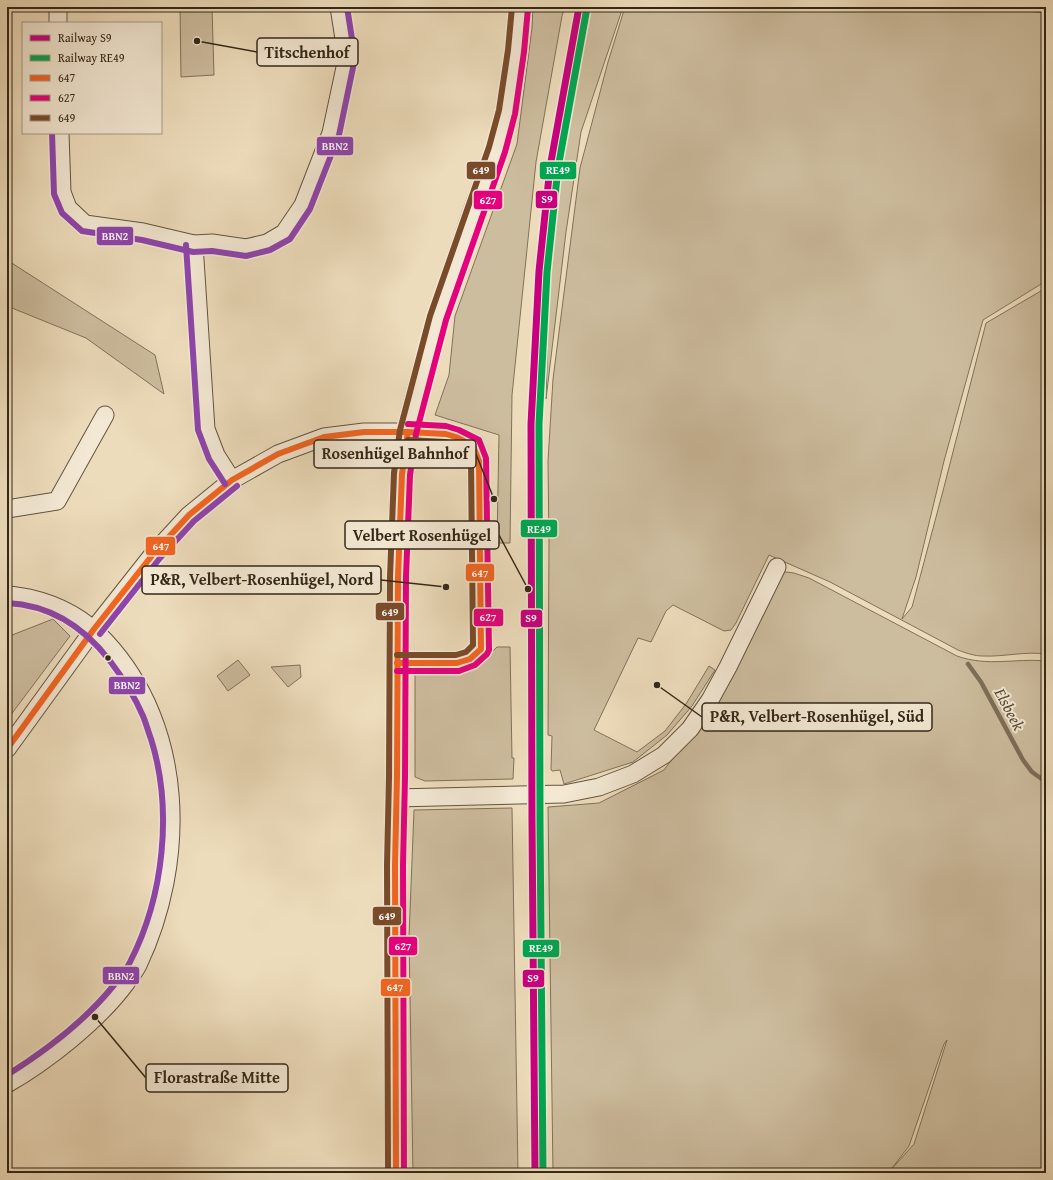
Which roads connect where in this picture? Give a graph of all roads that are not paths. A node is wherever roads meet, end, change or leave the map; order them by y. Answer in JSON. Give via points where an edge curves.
{"nodes":[{"id":1,"x":58,"y":7,"type":"edge"},
{"id":2,"x":339,"y":7,"type":"edge"},
{"id":3,"x":520,"y":7,"type":"edge"},
{"id":4,"x":58,"y":22,"type":"edge"},
{"id":5,"x":60,"y":134,"type":"edge"},
{"id":6,"x":194,"y":244,"type":"junction"},
{"id":7,"x":105,"y":415,"type":"dead end"},
{"id":8,"x":408,"y":432,"type":"junction"},
{"id":9,"x":232,"y":480,"type":"junction"},
{"id":10,"x":7,"y":509,"type":"edge"},
{"id":11,"x":777,"y":567,"type":"dead end"},
{"id":12,"x":7,"y":595,"type":"edge"},
{"id":13,"x":94,"y":629,"type":"junction"},
{"id":14,"x":7,"y":750,"type":"edge"},
{"id":15,"x":396,"y":798,"type":"junction"},
{"id":16,"x":7,"y":1084,"type":"edge"},
{"id":17,"x":396,"y":1173,"type":"edge"}],
"edges":[{"from":1,"to":4,"type":"street"},
{"from":2,"to":6,"type":"street","via":[[347,58],[331,133],[303,205],[284,233],[267,243],[246,248],[212,243]]},
{"from":3,"to":8,"type":"street","via":[[507,112],[497,149],[438,318]]},
{"from":5,"to":6,"type":"street","via":[[62,192],[68,208],[85,224],[143,232]]},
{"from":6,"to":9,"type":"street","via":[[206,429],[216,455]]},
{"from":7,"to":10,"type":"street","via":[[57,501]]},
{"from":8,"to":9,"type":"street","via":[[364,432],[324,437],[278,454]]},
{"from":8,"to":15,"type":"street","via":[[402,474],[398,578]]},
{"from":9,"to":13,"type":"street","via":[[189,515],[154,553]]},
{"from":11,"to":15,"type":"street","via":[[710,700],[690,729],[664,755],[633,774],[599,788],[564,794]]},
{"from":12,"to":13,"type":"street","via":[[47,602],[71,613]]},
{"from":13,"to":14,"type":"street"},
{"from":13,"to":16,"type":"street","via":[[115,652],[142,693],[161,740],[169,779],[172,822],[163,896],[154,928],[138,966],[118,993],[61,1047]]},
{"from":15,"to":17,"type":"street"}]}
